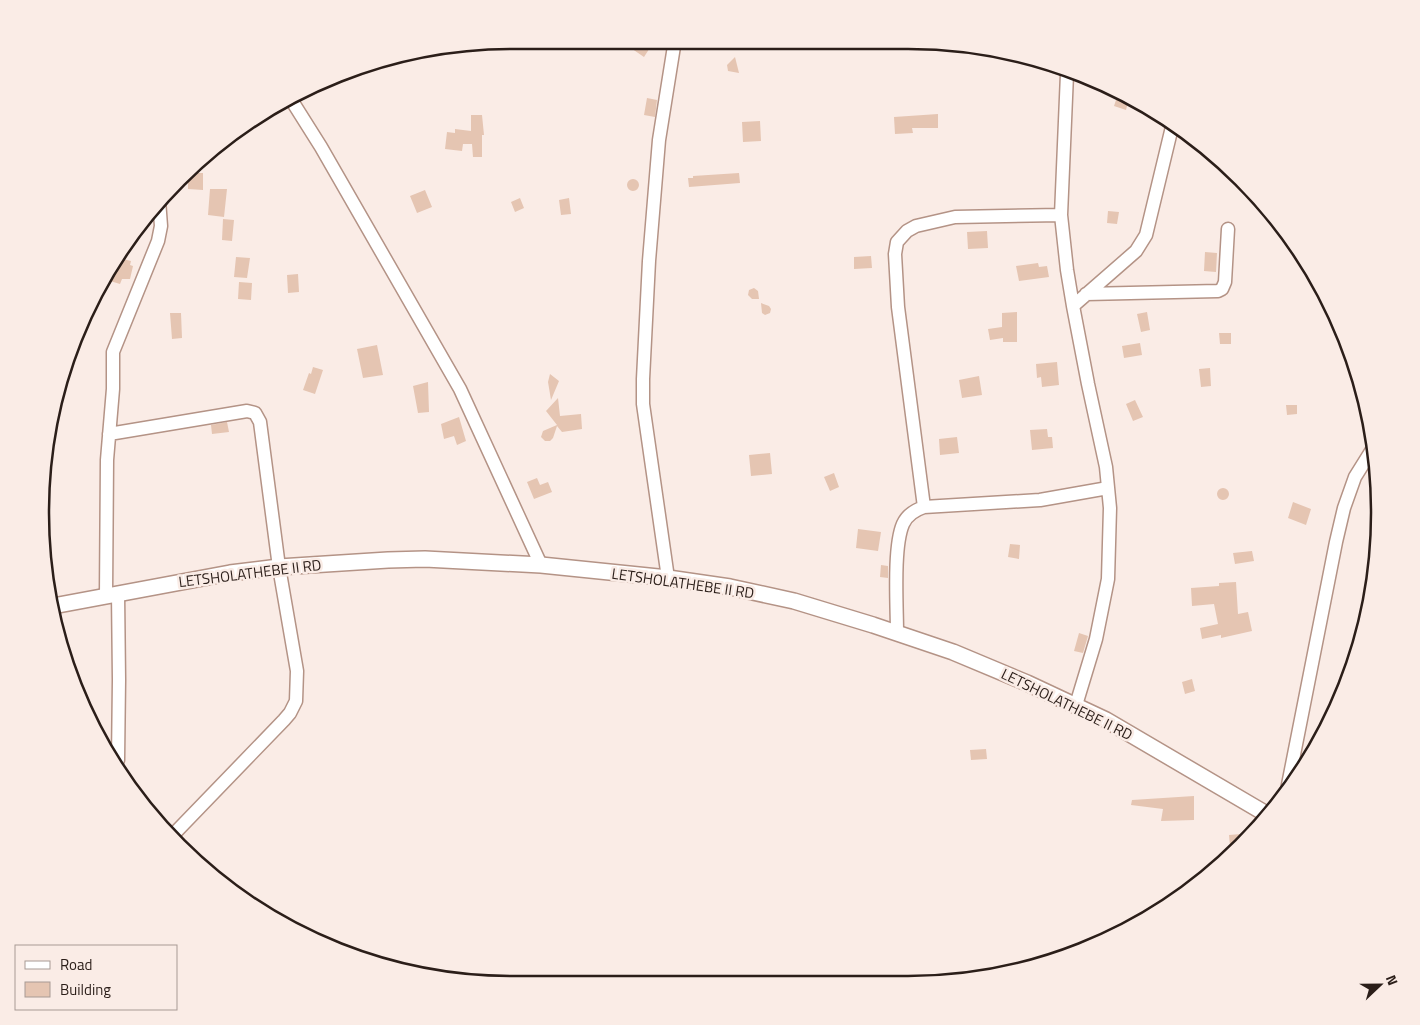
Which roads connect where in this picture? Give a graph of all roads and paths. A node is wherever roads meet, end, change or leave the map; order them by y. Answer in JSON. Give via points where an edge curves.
{"nodes":[{"id":1,"x":674,"y":49,"type":"edge"},
{"id":2,"x":1067,"y":77,"type":"edge"},
{"id":3,"x":294,"y":104,"type":"edge"},
{"id":4,"x":1171,"y":131,"type":"edge"},
{"id":5,"x":160,"y":212,"type":"edge"},
{"id":6,"x":1061,"y":214,"type":"junction"},
{"id":7,"x":1228,"y":229,"type":"dead end"},
{"id":8,"x":1086,"y":294,"type":"junction"},
{"id":9,"x":1073,"y":306,"type":"junction"},
{"id":10,"x":109,"y":434,"type":"junction"},
{"id":11,"x":1367,"y":456,"type":"edge"},
{"id":12,"x":1108,"y":488,"type":"junction"},
{"id":13,"x":924,"y":507,"type":"junction"},
{"id":14,"x":541,"y":566,"type":"junction"},
{"id":15,"x":279,"y":567,"type":"junction"},
{"id":16,"x":668,"y":578,"type":"junction"},
{"id":17,"x":112,"y":594,"type":"junction"},
{"id":18,"x":58,"y":605,"type":"edge"},
{"id":19,"x":897,"y":633,"type":"junction"},
{"id":20,"x":1076,"y":705,"type":"junction"},
{"id":21,"x":118,"y":755,"type":"edge"},
{"id":22,"x":1290,"y":774,"type":"edge"},
{"id":23,"x":1262,"y":811,"type":"edge"},
{"id":24,"x":177,"y":831,"type":"edge"}],
"edges":[{"from":1,"to":16,"type":"street","via":[[659,140],[643,379]]},
{"from":2,"to":6,"type":"street"},
{"from":3,"to":14,"type":"street","via":[[460,389]]},
{"from":4,"to":8,"type":"street","via":[[1145,240]]},
{"from":5,"to":10,"type":"street","via":[[158,241],[113,352]]},
{"from":6,"to":9,"type":"street"},
{"from":6,"to":13,"type":"street","via":[[955,217],[916,226],[897,242],[898,307]]},
{"from":7,"to":8,"type":"street","via":[[1226,282],[1218,291]]},
{"from":8,"to":9,"type":"street"},
{"from":9,"to":12,"type":"street"},
{"from":10,"to":15,"type":"street","via":[[246,411],[255,413],[260,422]]},
{"from":10,"to":17,"type":"street"},
{"from":11,"to":22,"type":"street","via":[[1355,477],[1344,508]]},
{"from":12,"to":13,"type":"street","via":[[1040,500]]},
{"from":12,"to":20,"type":"street","via":[[1108,579],[1096,639]]},
{"from":13,"to":19,"type":"street","via":[[906,518],[899,536]]},
{"from":14,"to":15,"type":"street","name":"LETSHOLATHEBE II RD","via":[[425,559]]},
{"from":14,"to":16,"type":"street","name":"LETSHOLATHEBE II RD"},
{"from":15,"to":17,"type":"street","name":"LETSHOLATHEBE II RD"},
{"from":15,"to":24,"type":"street","via":[[297,671],[296,702],[284,720]]},
{"from":16,"to":19,"type":"street","name":"LETSHOLATHEBE II RD","via":[[794,601]]},
{"from":17,"to":18,"type":"street","name":"LETSHOLATHEBE II RD"},
{"from":17,"to":21,"type":"street","via":[[119,680]]},
{"from":19,"to":20,"type":"street","name":"LETSHOLATHEBE II RD","via":[[953,652]]},
{"from":20,"to":23,"type":"street","name":"LETSHOLATHEBE II RD"}]}
